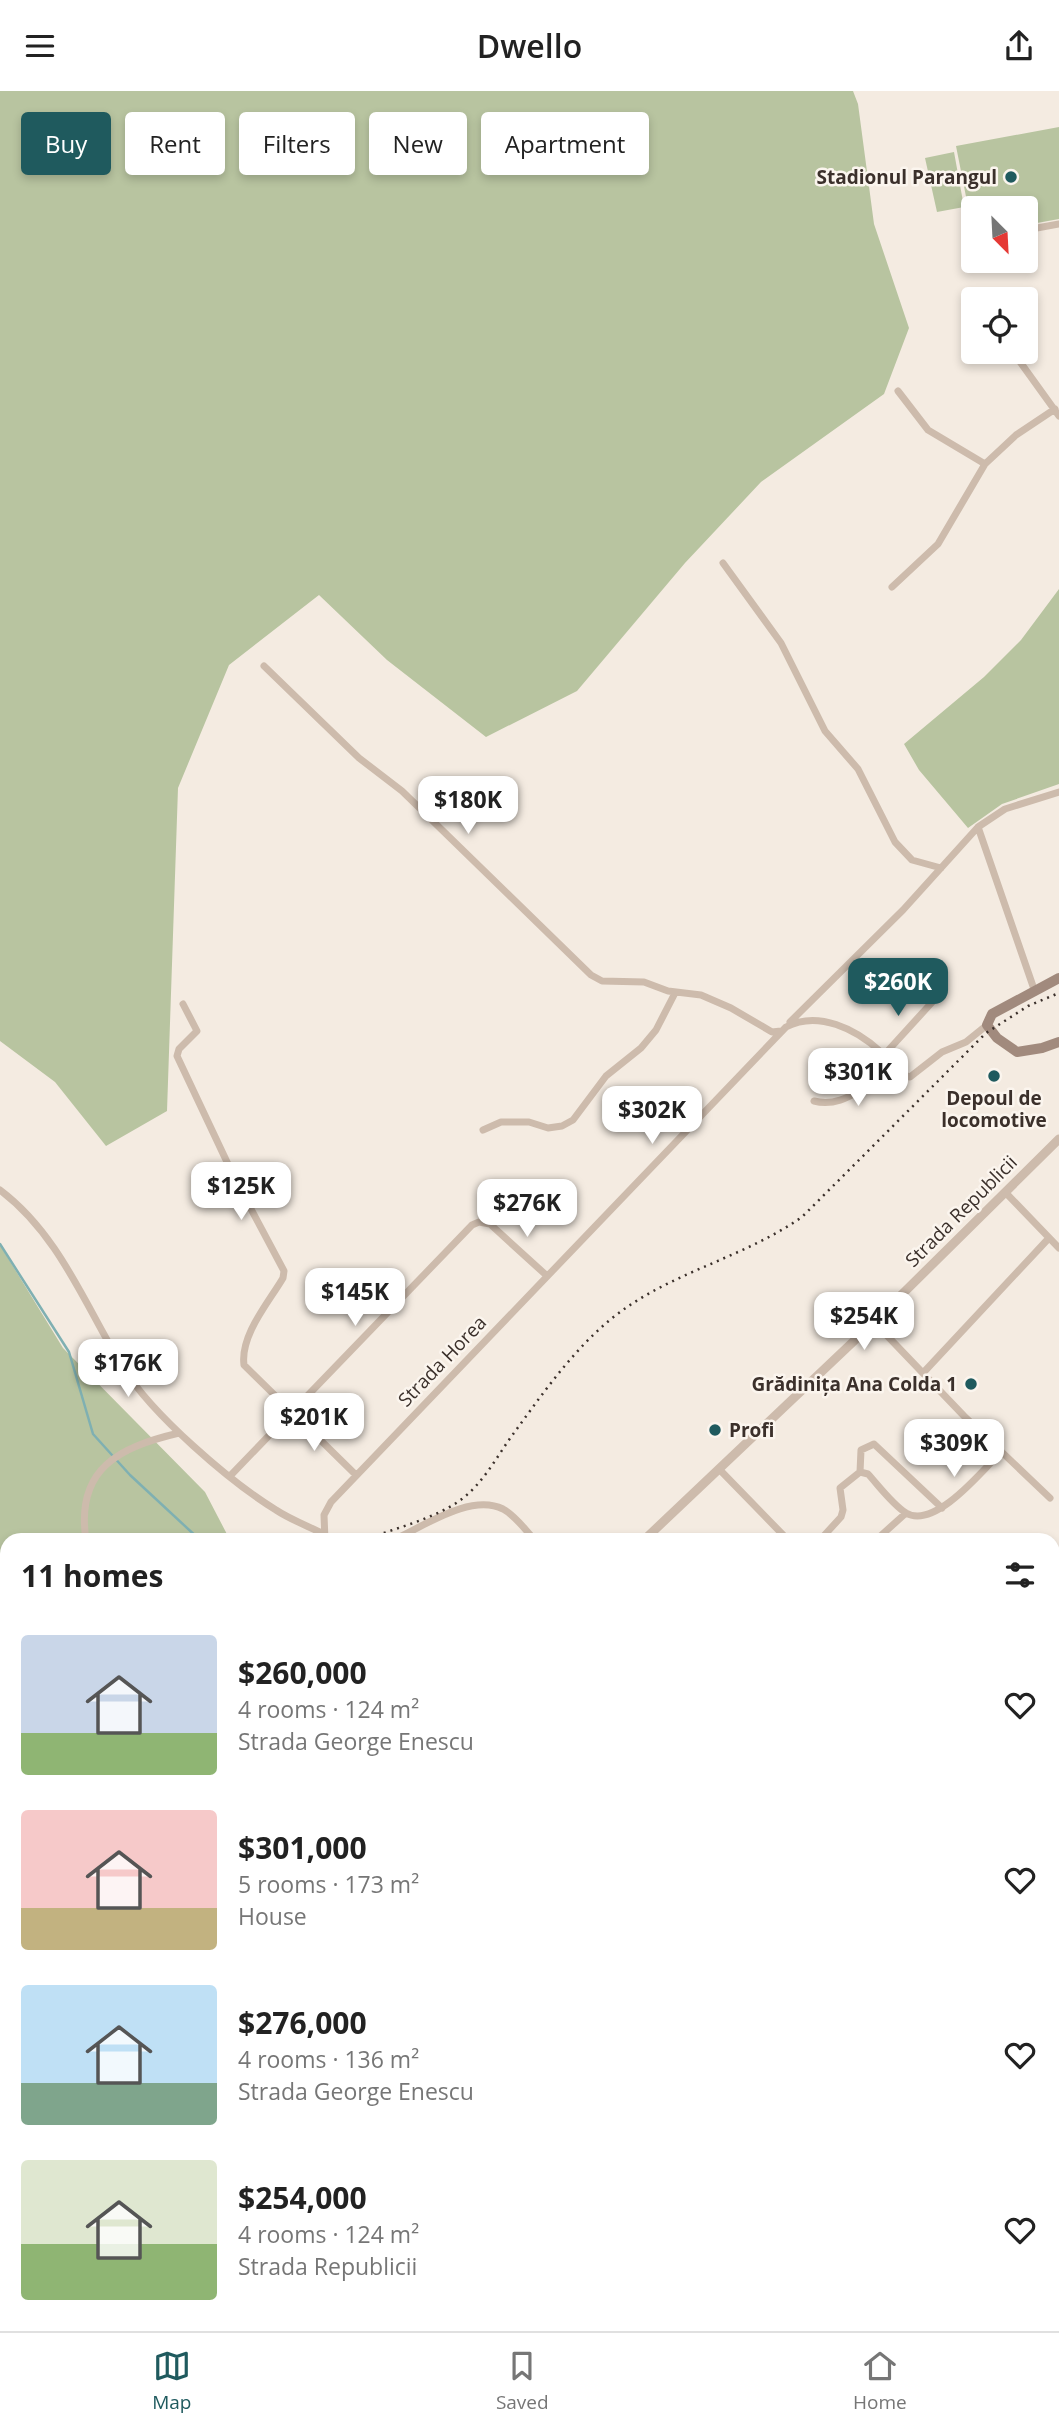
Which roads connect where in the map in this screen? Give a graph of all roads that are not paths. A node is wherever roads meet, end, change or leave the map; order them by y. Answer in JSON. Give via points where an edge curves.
{"nodes":[{"id":1,"x":1059,"y":224,"type":"edge"},
{"id":2,"x":1038,"y":228,"type":"edge"},
{"id":3,"x":1022,"y":364,"type":"edge"},
{"id":4,"x":898,"y":391,"type":"dead end"},
{"id":5,"x":1057,"y":413,"type":"edge"},
{"id":6,"x":985,"y":464,"type":"junction"},
{"id":7,"x":723,"y":563,"type":"dead end"},
{"id":8,"x":892,"y":587,"type":"dead end"},
{"id":9,"x":264,"y":666,"type":"dead end"},
{"id":10,"x":1059,"y":792,"type":"edge"},
{"id":11,"x":978,"y":827,"type":"junction"},
{"id":12,"x":941,"y":869,"type":"junction"},
{"id":13,"x":1059,"y":978,"type":"edge"},
{"id":14,"x":1035,"y":992,"type":"junction"},
{"id":15,"x":675,"y":993,"type":"junction"},
{"id":16,"x":935,"y":999,"type":"dead end"},
{"id":17,"x":183,"y":1004,"type":"dead end"},
{"id":18,"x":987,"y":1025,"type":"junction"},
{"id":19,"x":781,"y":1032,"type":"junction"},
{"id":20,"x":1059,"y":1042,"type":"edge"},
{"id":21,"x":884,"y":1055,"type":"junction"},
{"id":22,"x":902,"y":1074,"type":"junction"},
{"id":23,"x":814,"y":1101,"type":"dead end"},
{"id":24,"x":484,"y":1130,"type":"dead end"},
{"id":25,"x":1059,"y":1139,"type":"edge"},
{"id":26,"x":0,"y":1190,"type":"edge"},
{"id":27,"x":1005,"y":1192,"type":"junction"},
{"id":28,"x":1049,"y":1238,"type":"junction"},
{"id":29,"x":1059,"y":1248,"type":"edge"},
{"id":30,"x":547,"y":1275,"type":"junction"},
{"id":31,"x":874,"y":1322,"type":"junction"},
{"id":32,"x":923,"y":1374,"type":"junction"},
{"id":33,"x":292,"y":1412,"type":"junction"},
{"id":34,"x":179,"y":1433,"type":"junction"},
{"id":35,"x":1001,"y":1452,"type":"junction"},
{"id":36,"x":719,"y":1469,"type":"junction"},
{"id":37,"x":860,"y":1472,"type":"junction"},
{"id":38,"x":231,"y":1475,"type":"junction"},
{"id":39,"x":356,"y":1475,"type":"junction"},
{"id":40,"x":1050,"y":1497,"type":"dead end"},
{"id":41,"x":942,"y":1508,"type":"junction"},
{"id":42,"x":906,"y":1513,"type":"junction"},
{"id":43,"x":86,"y":1533,"type":"edge"},
{"id":44,"x":317,"y":1533,"type":"edge"},
{"id":45,"x":324,"y":1533,"type":"edge"},
{"id":46,"x":409,"y":1533,"type":"edge"},
{"id":47,"x":528,"y":1533,"type":"edge"},
{"id":48,"x":651,"y":1533,"type":"edge"},
{"id":49,"x":778,"y":1533,"type":"edge"},
{"id":50,"x":826,"y":1533,"type":"edge"},
{"id":51,"x":884,"y":1533,"type":"edge"}],
"edges":[{"from":1,"to":2,"type":"street"},
{"from":3,"to":5,"type":"street"},
{"from":4,"to":6,"type":"street","via":[[928,430]]},
{"from":5,"to":6,"type":"street","via":[[1016,435]]},
{"from":6,"to":8,"type":"street","via":[[938,544]]},
{"from":7,"to":12,"type":"street","via":[[782,643],[825,731],[858,769],[895,842],[912,860]]},
{"from":9,"to":15,"type":"street","via":[[592,975],[602,981],[644,982]]},
{"from":10,"to":11,"type":"street","name":"Strada Horea","via":[[1005,809]]},
{"from":11,"to":12,"type":"street","name":"Strada Horea"},
{"from":11,"to":14,"type":"street"},
{"from":12,"to":19,"type":"street","name":"Strada Horea"},
{"from":13,"to":14,"type":"main road"},
{"from":14,"to":18,"type":"main road","via":[[992,1014]]},
{"from":15,"to":19,"type":"street","via":[[708,998],[772,1032]]},
{"from":15,"to":24,"type":"street","via":[[656,1030],[606,1076],[573,1120],[548,1128],[529,1122],[501,1122]]},
{"from":16,"to":21,"type":"street"},
{"from":17,"to":33,"type":"street","via":[[197,1031],[177,1056],[284,1271],[252,1331],[244,1365]]},
{"from":18,"to":20,"type":"main road","via":[[1017,1052]]},
{"from":18,"to":22,"type":"street","via":[[966,1042],[942,1052],[915,1076]]},
{"from":19,"to":21,"type":"street","via":[[799,1020],[822,1020],[859,1036]]},
{"from":19,"to":30,"type":"street","name":"Strada Horea"},
{"from":21,"to":22,"type":"street"},
{"from":22,"to":23,"type":"street","via":[[885,1076],[835,1102]]},
{"from":25,"to":27,"type":"street","name":"Strada Republicii"},
{"from":26,"to":34,"type":"street","via":[[58,1254],[129,1377]]},
{"from":27,"to":28,"type":"street"},
{"from":27,"to":31,"type":"street","name":"Strada Republicii"},
{"from":28,"to":29,"type":"street"},
{"from":28,"to":32,"type":"street"},
{"from":30,"to":33,"type":"street","via":[[490,1224],[472,1225]]},
{"from":30,"to":39,"type":"street","name":"Strada Horea"},
{"from":31,"to":32,"type":"street"},
{"from":31,"to":36,"type":"street","name":"Strada Republicii"},
{"from":32,"to":35,"type":"street"},
{"from":33,"to":38,"type":"street"},
{"from":33,"to":39,"type":"street"},
{"from":34,"to":38,"type":"street"},
{"from":34,"to":43,"type":"street","via":[[113,1457],[88,1496]]},
{"from":35,"to":40,"type":"street"},
{"from":35,"to":41,"type":"street"},
{"from":36,"to":48,"type":"street","name":"Strada Republicii"},
{"from":36,"to":49,"type":"street"},
{"from":37,"to":41,"type":"street","via":[[861,1450],[874,1444]]},
{"from":37,"to":42,"type":"street","via":[[868,1474]]},
{"from":37,"to":50,"type":"street","via":[[839,1488],[843,1510]]},
{"from":38,"to":44,"type":"street","via":[[278,1511]]},
{"from":39,"to":45,"type":"street","name":"Strada Horea","via":[[325,1510]]},
{"from":41,"to":42,"type":"street","via":[[920,1516]]},
{"from":42,"to":51,"type":"street"},
{"from":46,"to":47,"type":"street","via":[[486,1504],[502,1509]]}]}
